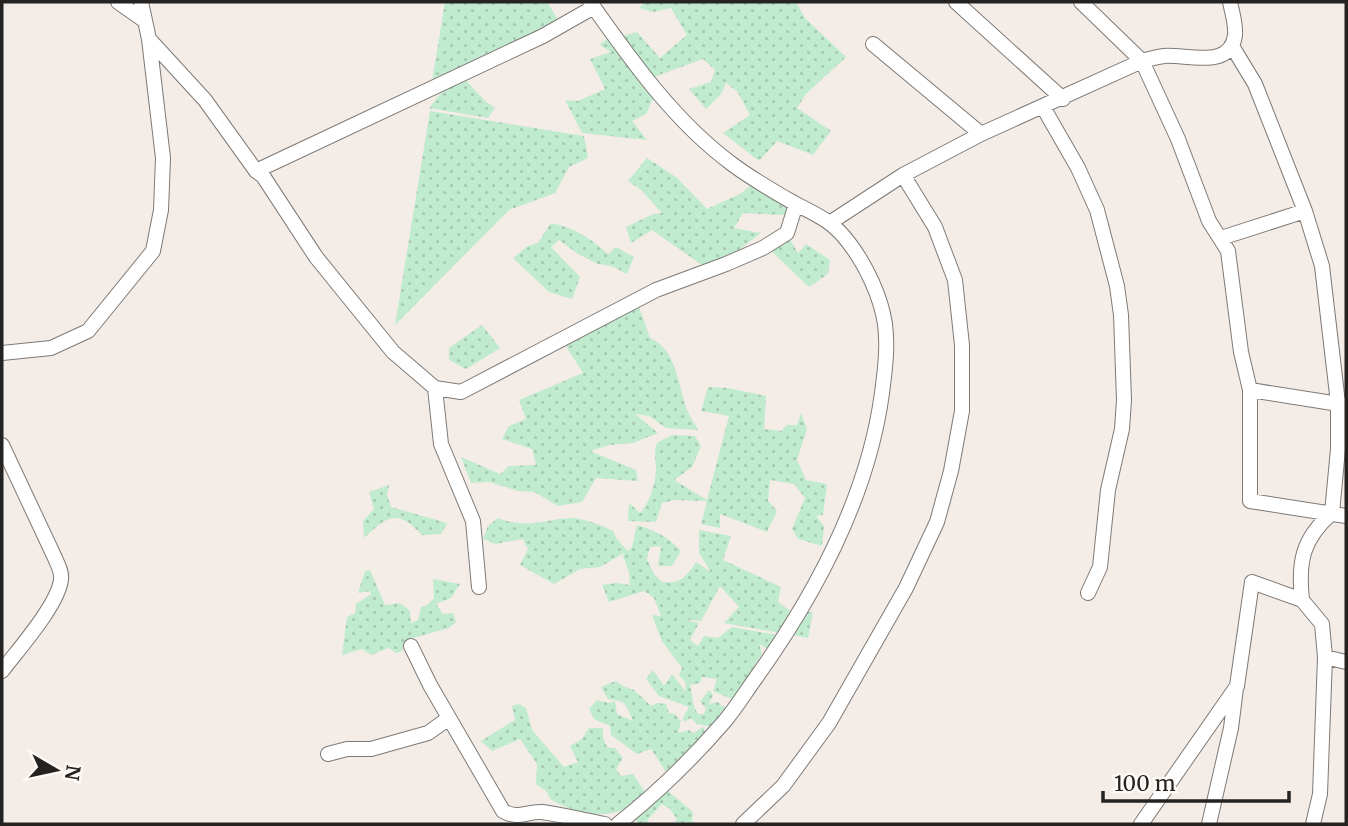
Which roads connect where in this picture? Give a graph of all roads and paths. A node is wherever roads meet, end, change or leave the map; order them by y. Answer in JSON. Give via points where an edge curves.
{"nodes":[{"id":1,"x":118,"y":2,"type":"edge"},
{"id":2,"x":141,"y":2,"type":"edge"},
{"id":3,"x":956,"y":2,"type":"edge"},
{"id":4,"x":1081,"y":2,"type":"edge"},
{"id":5,"x":1230,"y":2,"type":"edge"},
{"id":6,"x":592,"y":5,"type":"edge"},
{"id":7,"x":145,"y":21,"type":"junction"},
{"id":8,"x":149,"y":39,"type":"junction"},
{"id":9,"x":873,"y":44,"type":"dead end"},
{"id":10,"x":1232,"y":46,"type":"junction"},
{"id":11,"x":1142,"y":61,"type":"junction"},
{"id":12,"x":1063,"y":99,"type":"junction"},
{"id":13,"x":1043,"y":107,"type":"junction"},
{"id":14,"x":981,"y":134,"type":"junction"},
{"id":15,"x":257,"y":171,"type":"junction"},
{"id":16,"x":903,"y":175,"type":"junction"},
{"id":17,"x":796,"y":204,"type":"junction"},
{"id":18,"x":1305,"y":211,"type":"junction"},
{"id":19,"x":831,"y":222,"type":"junction"},
{"id":20,"x":1221,"y":238,"type":"junction"},
{"id":21,"x":2,"y":353,"type":"edge"},
{"id":22,"x":435,"y":388,"type":"junction"},
{"id":23,"x":1250,"y":390,"type":"junction"},
{"id":24,"x":1342,"y":404,"type":"edge"},
{"id":25,"x":2,"y":445,"type":"edge"},
{"id":26,"x":1339,"y":515,"type":"edge"},
{"id":27,"x":479,"y":587,"type":"dead end"},
{"id":28,"x":1088,"y":593,"type":"dead end"},
{"id":29,"x":1302,"y":600,"type":"junction"},
{"id":30,"x":411,"y":646,"type":"dead end"},
{"id":31,"x":1325,"y":657,"type":"junction"},
{"id":32,"x":1346,"y":662,"type":"edge"},
{"id":33,"x":2,"y":671,"type":"edge"},
{"id":34,"x":1237,"y":686,"type":"junction"},
{"id":35,"x":449,"y":718,"type":"junction"},
{"id":36,"x":328,"y":754,"type":"dead end"},
{"id":37,"x":605,"y":824,"type":"edge"},
{"id":38,"x":618,"y":824,"type":"edge"},
{"id":39,"x":743,"y":824,"type":"edge"},
{"id":40,"x":1140,"y":824,"type":"edge"},
{"id":41,"x":1209,"y":824,"type":"edge"},
{"id":42,"x":1313,"y":824,"type":"edge"}],
"edges":[{"from":1,"to":7,"type":"street"},
{"from":2,"to":7,"type":"street"},
{"from":3,"to":12,"type":"street"},
{"from":4,"to":11,"type":"street"},
{"from":5,"to":10,"type":"street"},
{"from":6,"to":15,"type":"street","via":[[543,36]]},
{"from":6,"to":17,"type":"street","via":[[685,124],[734,166]]},
{"from":7,"to":8,"type":"street"},
{"from":8,"to":15,"type":"street","via":[[205,100]]},
{"from":8,"to":21,"type":"street","via":[[163,158],[161,210],[153,251],[88,331],[51,348]]},
{"from":9,"to":14,"type":"street"},
{"from":10,"to":11,"type":"street","via":[[1220,56],[1205,59],[1165,56]]},
{"from":10,"to":18,"type":"street","via":[[1255,84]]},
{"from":11,"to":12,"type":"street"},
{"from":11,"to":20,"type":"street","via":[[1209,221]]},
{"from":12,"to":13,"type":"street"},
{"from":13,"to":14,"type":"street"},
{"from":13,"to":28,"type":"street","via":[[1097,210],[1121,315],[1122,429],[1108,490],[1100,567]]},
{"from":14,"to":16,"type":"street"},
{"from":15,"to":22,"type":"street","via":[[354,306],[393,352]]},
{"from":16,"to":19,"type":"street"},
{"from":16,"to":39,"type":"street","via":[[935,227],[955,280],[962,345],[962,411],[951,471],[937,522],[906,588],[829,723],[783,786]]},
{"from":17,"to":19,"type":"street"},
{"from":17,"to":22,"type":"street","via":[[787,233],[763,248],[656,290],[461,392]]},
{"from":18,"to":20,"type":"street"},
{"from":18,"to":24,"type":"street","via":[[1322,266]]},
{"from":19,"to":38,"type":"street","via":[[861,262],[885,323],[886,366],[863,480],[820,573],[754,681],[698,750]]},
{"from":20,"to":23,"type":"street","via":[[1228,251]]},
{"from":22,"to":27,"type":"street","via":[[441,444],[473,521]]},
{"from":23,"to":24,"type":"street"},
{"from":23,"to":26,"type":"street","via":[[1250,501]]},
{"from":24,"to":26,"type":"street"},
{"from":25,"to":33,"type":"street","via":[[61,572],[61,581],[38,624]]},
{"from":26,"to":29,"type":"street","via":[[1317,527],[1306,545],[1300,576]]},
{"from":29,"to":31,"type":"street","via":[[1322,624]]},
{"from":29,"to":34,"type":"street","via":[[1252,582]]},
{"from":30,"to":35,"type":"street"},
{"from":31,"to":32,"type":"street"},
{"from":31,"to":42,"type":"street","via":[[1320,794]]},
{"from":34,"to":40,"type":"street"},
{"from":34,"to":41,"type":"street"},
{"from":35,"to":36,"type":"street","via":[[428,733],[371,749],[347,748]]},
{"from":35,"to":37,"type":"street","via":[[503,811],[512,816],[538,811]]}]}
